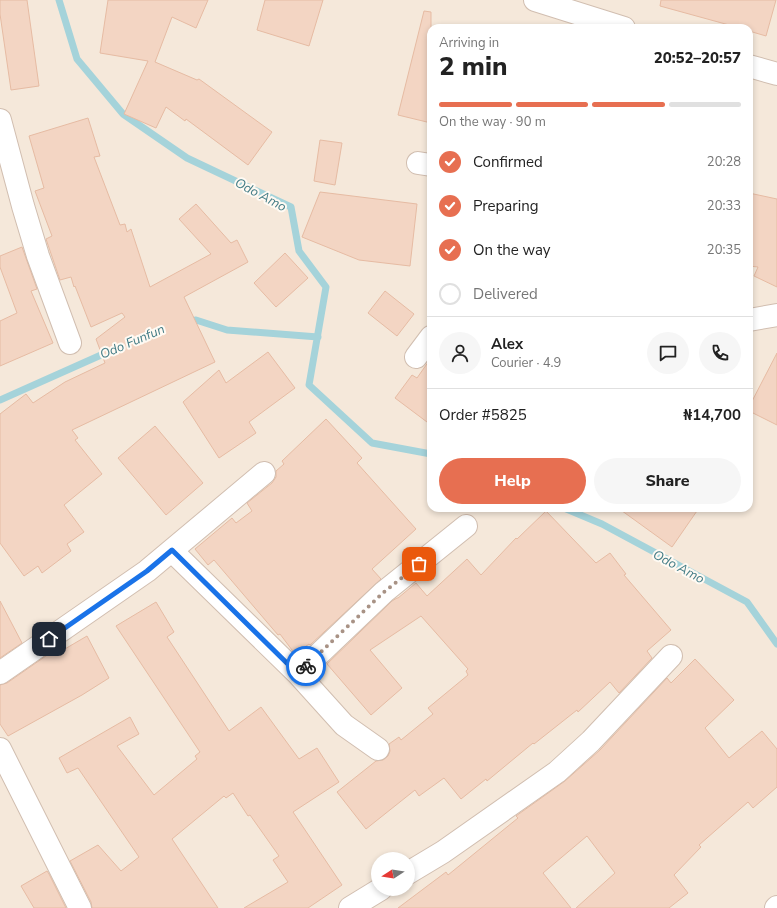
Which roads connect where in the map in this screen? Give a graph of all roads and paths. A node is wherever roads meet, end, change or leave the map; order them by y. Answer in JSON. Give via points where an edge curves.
{"nodes":[{"id":1,"x":534,"y":0,"type":"edge"},
{"id":2,"x":611,"y":24,"type":"edge"},
{"id":3,"x":753,"y":67,"type":"edge"},
{"id":4,"x":777,"y":74,"type":"edge"},
{"id":5,"x":0,"y":120,"type":"edge"},
{"id":6,"x":777,"y":315,"type":"edge"},
{"id":7,"x":753,"y":319,"type":"edge"},
{"id":8,"x":427,"y":342,"type":"edge"},
{"id":9,"x":70,"y":343,"type":"dead end"},
{"id":10,"x":416,"y":357,"type":"dead end"},
{"id":11,"x":264,"y":473,"type":"dead end"},
{"id":12,"x":466,"y":526,"type":"dead end"},
{"id":13,"x":172,"y":550,"type":"junction"},
{"id":14,"x":671,"y":656,"type":"dead end"},
{"id":15,"x":0,"y":673,"type":"edge"},
{"id":16,"x":298,"y":674,"type":"junction"},
{"id":17,"x":378,"y":749,"type":"dead end"},
{"id":18,"x":0,"y":750,"type":"edge"},
{"id":19,"x":415,"y":869,"type":"edge"},
{"id":20,"x":371,"y":895,"type":"edge"},
{"id":21,"x":80,"y":908,"type":"edge"},
{"id":22,"x":350,"y":908,"type":"edge"}],
"edges":[{"from":1,"to":2,"type":"street"},
{"from":3,"to":4,"type":"street"},
{"from":5,"to":9,"type":"street","via":[[22,206]]},
{"from":6,"to":7,"type":"street"},
{"from":8,"to":10,"type":"street"},
{"from":11,"to":13,"type":"street"},
{"from":12,"to":16,"type":"street","via":[[384,592]]},
{"from":13,"to":15,"type":"street","via":[[147,571]]},
{"from":13,"to":16,"type":"street"},
{"from":14,"to":19,"type":"street","via":[[591,741],[557,772]]},
{"from":16,"to":17,"type":"street","via":[[344,725]]},
{"from":18,"to":21,"type":"street"},
{"from":20,"to":22,"type":"street"}]}
